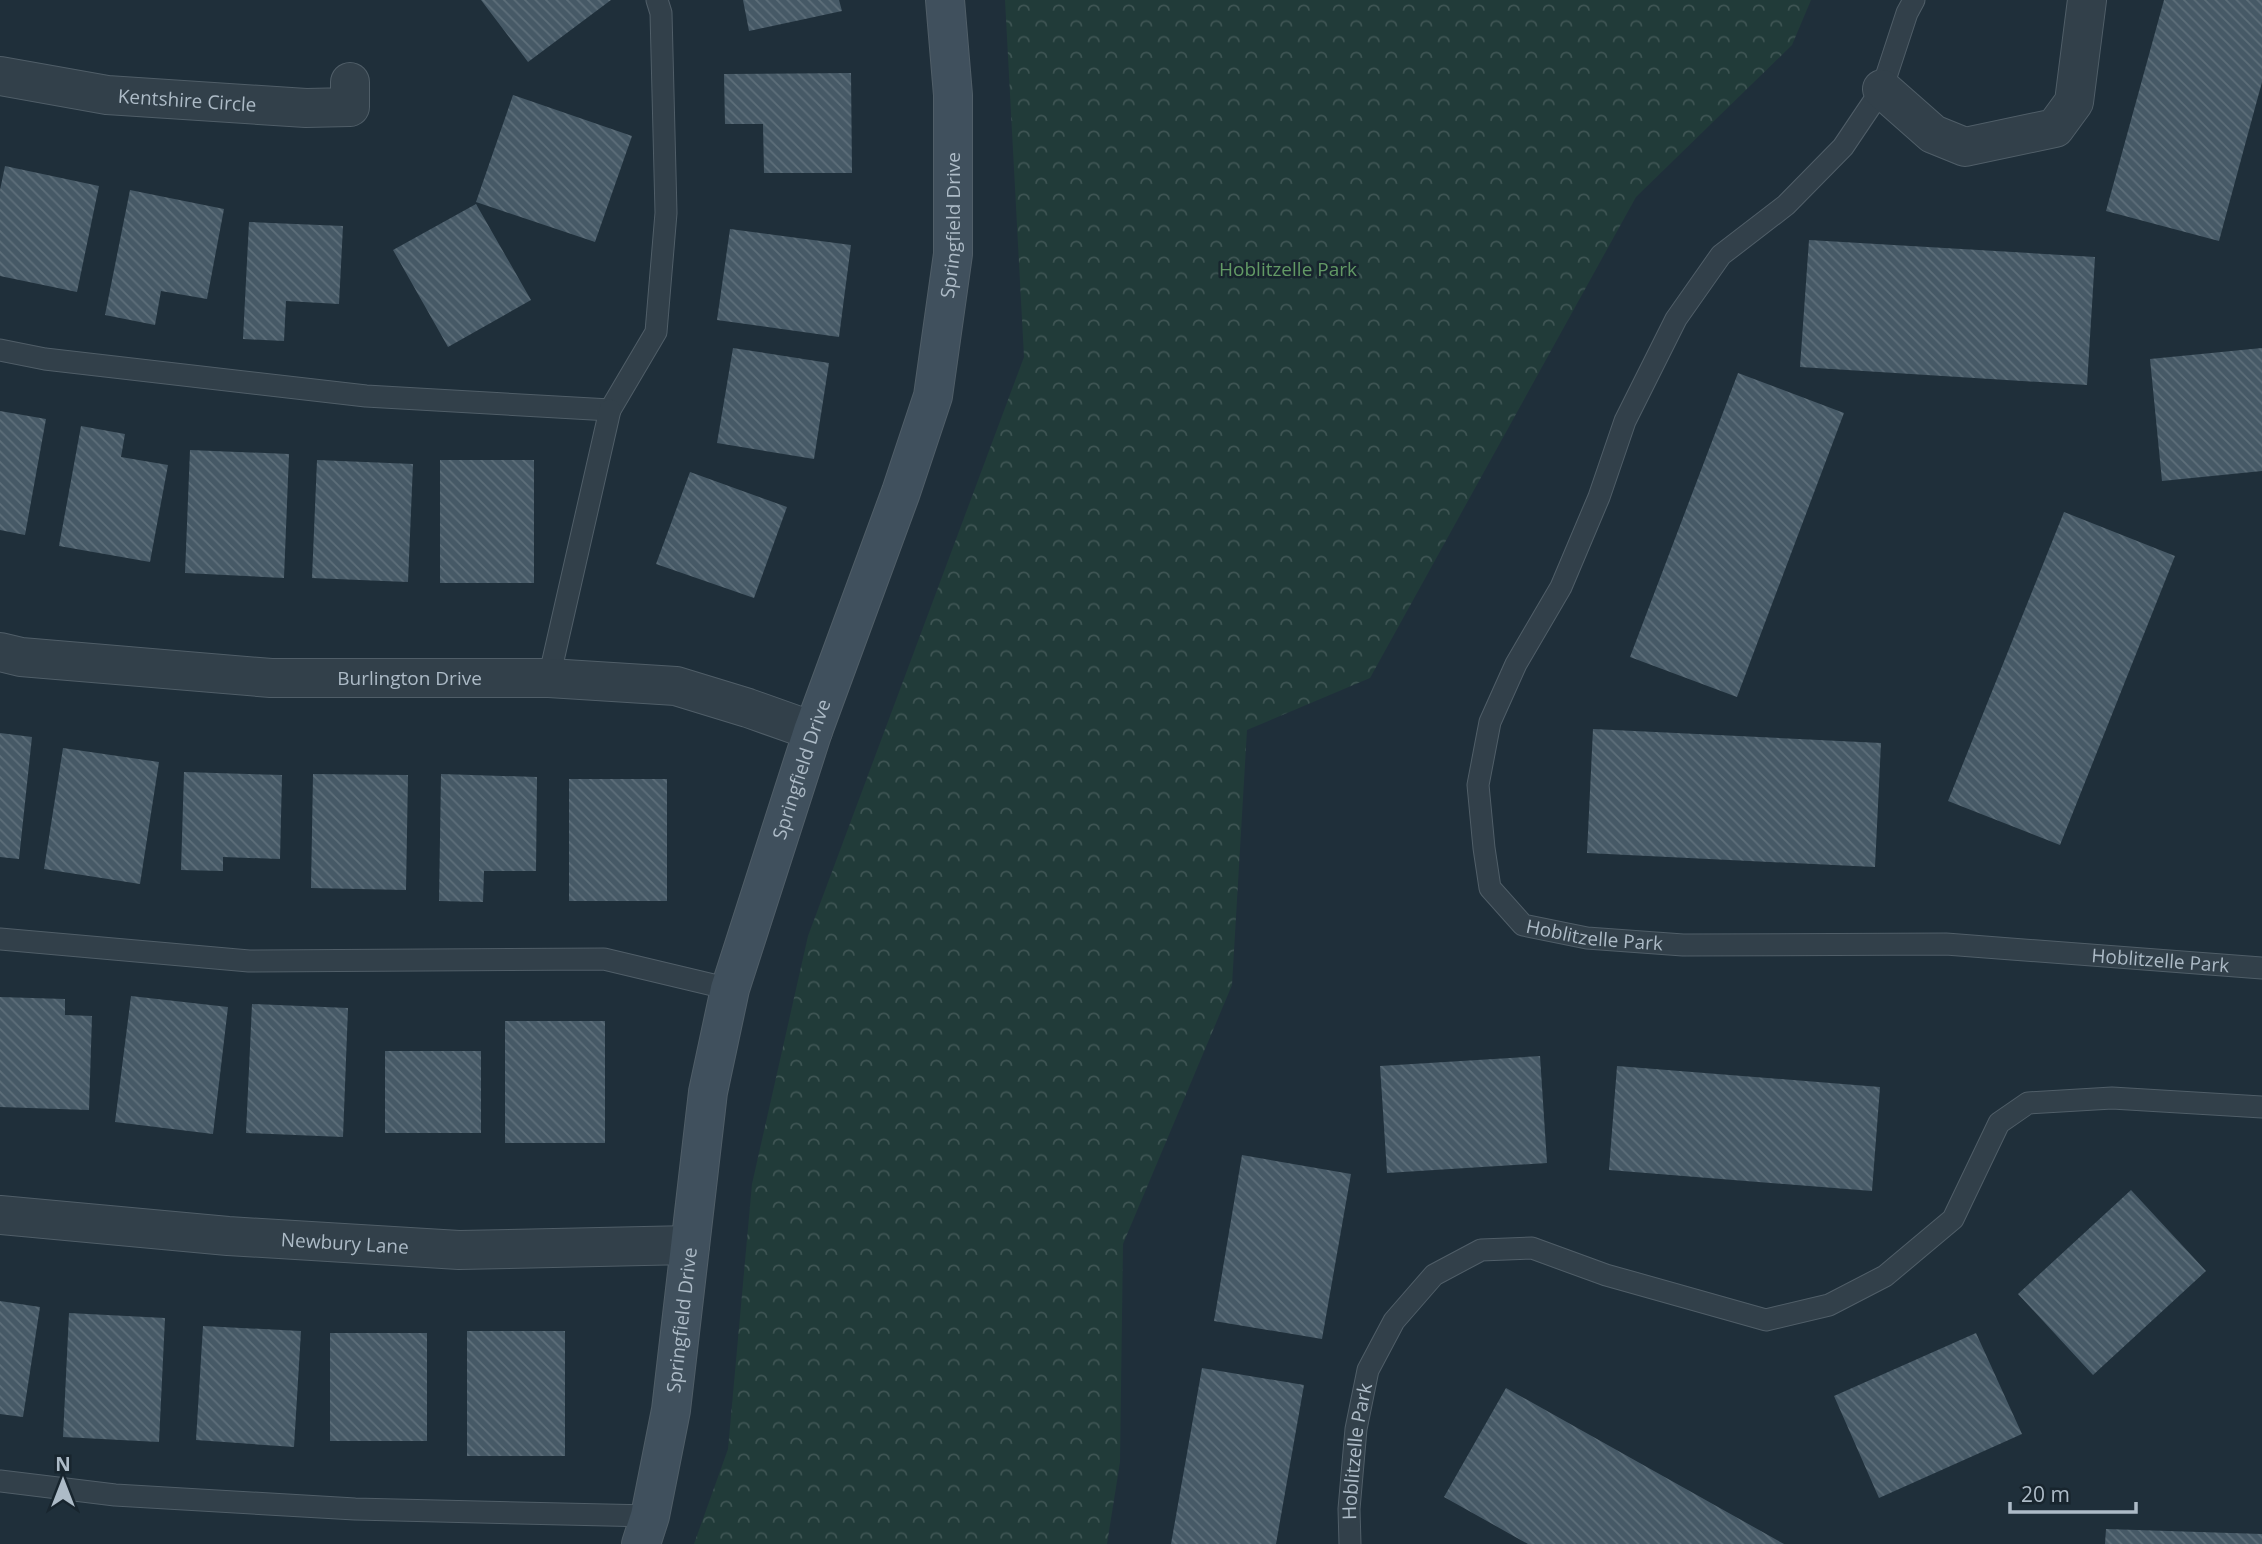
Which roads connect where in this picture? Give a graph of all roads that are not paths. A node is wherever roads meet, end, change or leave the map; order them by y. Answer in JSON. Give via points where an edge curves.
{"nodes":[{"id":1,"x":657,"y":0,"type":"edge"},
{"id":2,"x":944,"y":0,"type":"edge"},
{"id":3,"x":1914,"y":0,"type":"edge"},
{"id":4,"x":2087,"y":0,"type":"edge"},
{"id":5,"x":0,"y":76,"type":"edge"},
{"id":6,"x":350,"y":82,"type":"dead end"},
{"id":7,"x":1882,"y":89,"type":"junction"},
{"id":8,"x":0,"y":350,"type":"edge"},
{"id":9,"x":610,"y":410,"type":"junction"},
{"id":10,"x":0,"y":652,"type":"edge"},
{"id":11,"x":549,"y":678,"type":"junction"},
{"id":12,"x":813,"y":731,"type":"junction"},
{"id":13,"x":0,"y":939,"type":"edge"},
{"id":14,"x":2262,"y":968,"type":"edge"},
{"id":15,"x":730,"y":989,"type":"junction"},
{"id":16,"x":2262,"y":1107,"type":"edge"},
{"id":17,"x":0,"y":1215,"type":"edge"},
{"id":18,"x":690,"y":1245,"type":"junction"},
{"id":19,"x":0,"y":1481,"type":"edge"},
{"id":20,"x":646,"y":1530,"type":"edge"},
{"id":21,"x":1350,"y":1544,"type":"edge"}],
"edges":[{"from":1,"to":9,"type":"lane","via":[[666,213],[656,332]]},
{"from":2,"to":12,"type":"street","name":"Springfield Drive","via":[[953,95],[953,254],[933,396]]},
{"from":3,"to":7,"type":"lane","name":"Hoblitzelle Park"},
{"from":4,"to":7,"type":"street","via":[[2074,102],[2055,128],[1965,147],[1933,134]]},
{"from":5,"to":6,"type":"street","name":"Kentshire Circle","via":[[107,95],[306,108],[350,107]]},
{"from":7,"to":14,"type":"lane","name":"Hoblitzelle Park","via":[[1843,147],[1786,205],[1721,255],[1676,319],[1625,421],[1561,587],[1516,664],[1490,722],[1478,785],[1490,888],[1523,925],[1587,937],[1683,945],[1946,944]]},
{"from":8,"to":9,"type":"lane","via":[[366,396]]},
{"from":9,"to":11,"type":"lane"},
{"from":10,"to":11,"type":"street","name":"Burlington Drive","via":[[271,678]]},
{"from":11,"to":12,"type":"street","name":"Burlington Drive","via":[[676,686]]},
{"from":12,"to":15,"type":"street","name":"Springfield Drive"},
{"from":13,"to":15,"type":"lane","via":[[249,961],[604,959]]},
{"from":15,"to":18,"type":"street","name":"Springfield Drive","via":[[709,1091]]},
{"from":16,"to":21,"type":"lane","name":"Hoblitzelle Park","via":[[2112,1098],[2028,1103],[1999,1123],[1953,1219],[1885,1276],[1829,1304],[1766,1320],[1606,1275],[1532,1248],[1482,1250],[1434,1275],[1394,1321],[1368,1370],[1356,1429]]},
{"from":17,"to":18,"type":"street","name":"Newbury Lane","via":[[229,1236],[459,1250]]},
{"from":18,"to":20,"type":"street","name":"Springfield Drive","via":[[671,1410]]},
{"from":19,"to":20,"type":"lane","via":[[115,1495]]}]}
